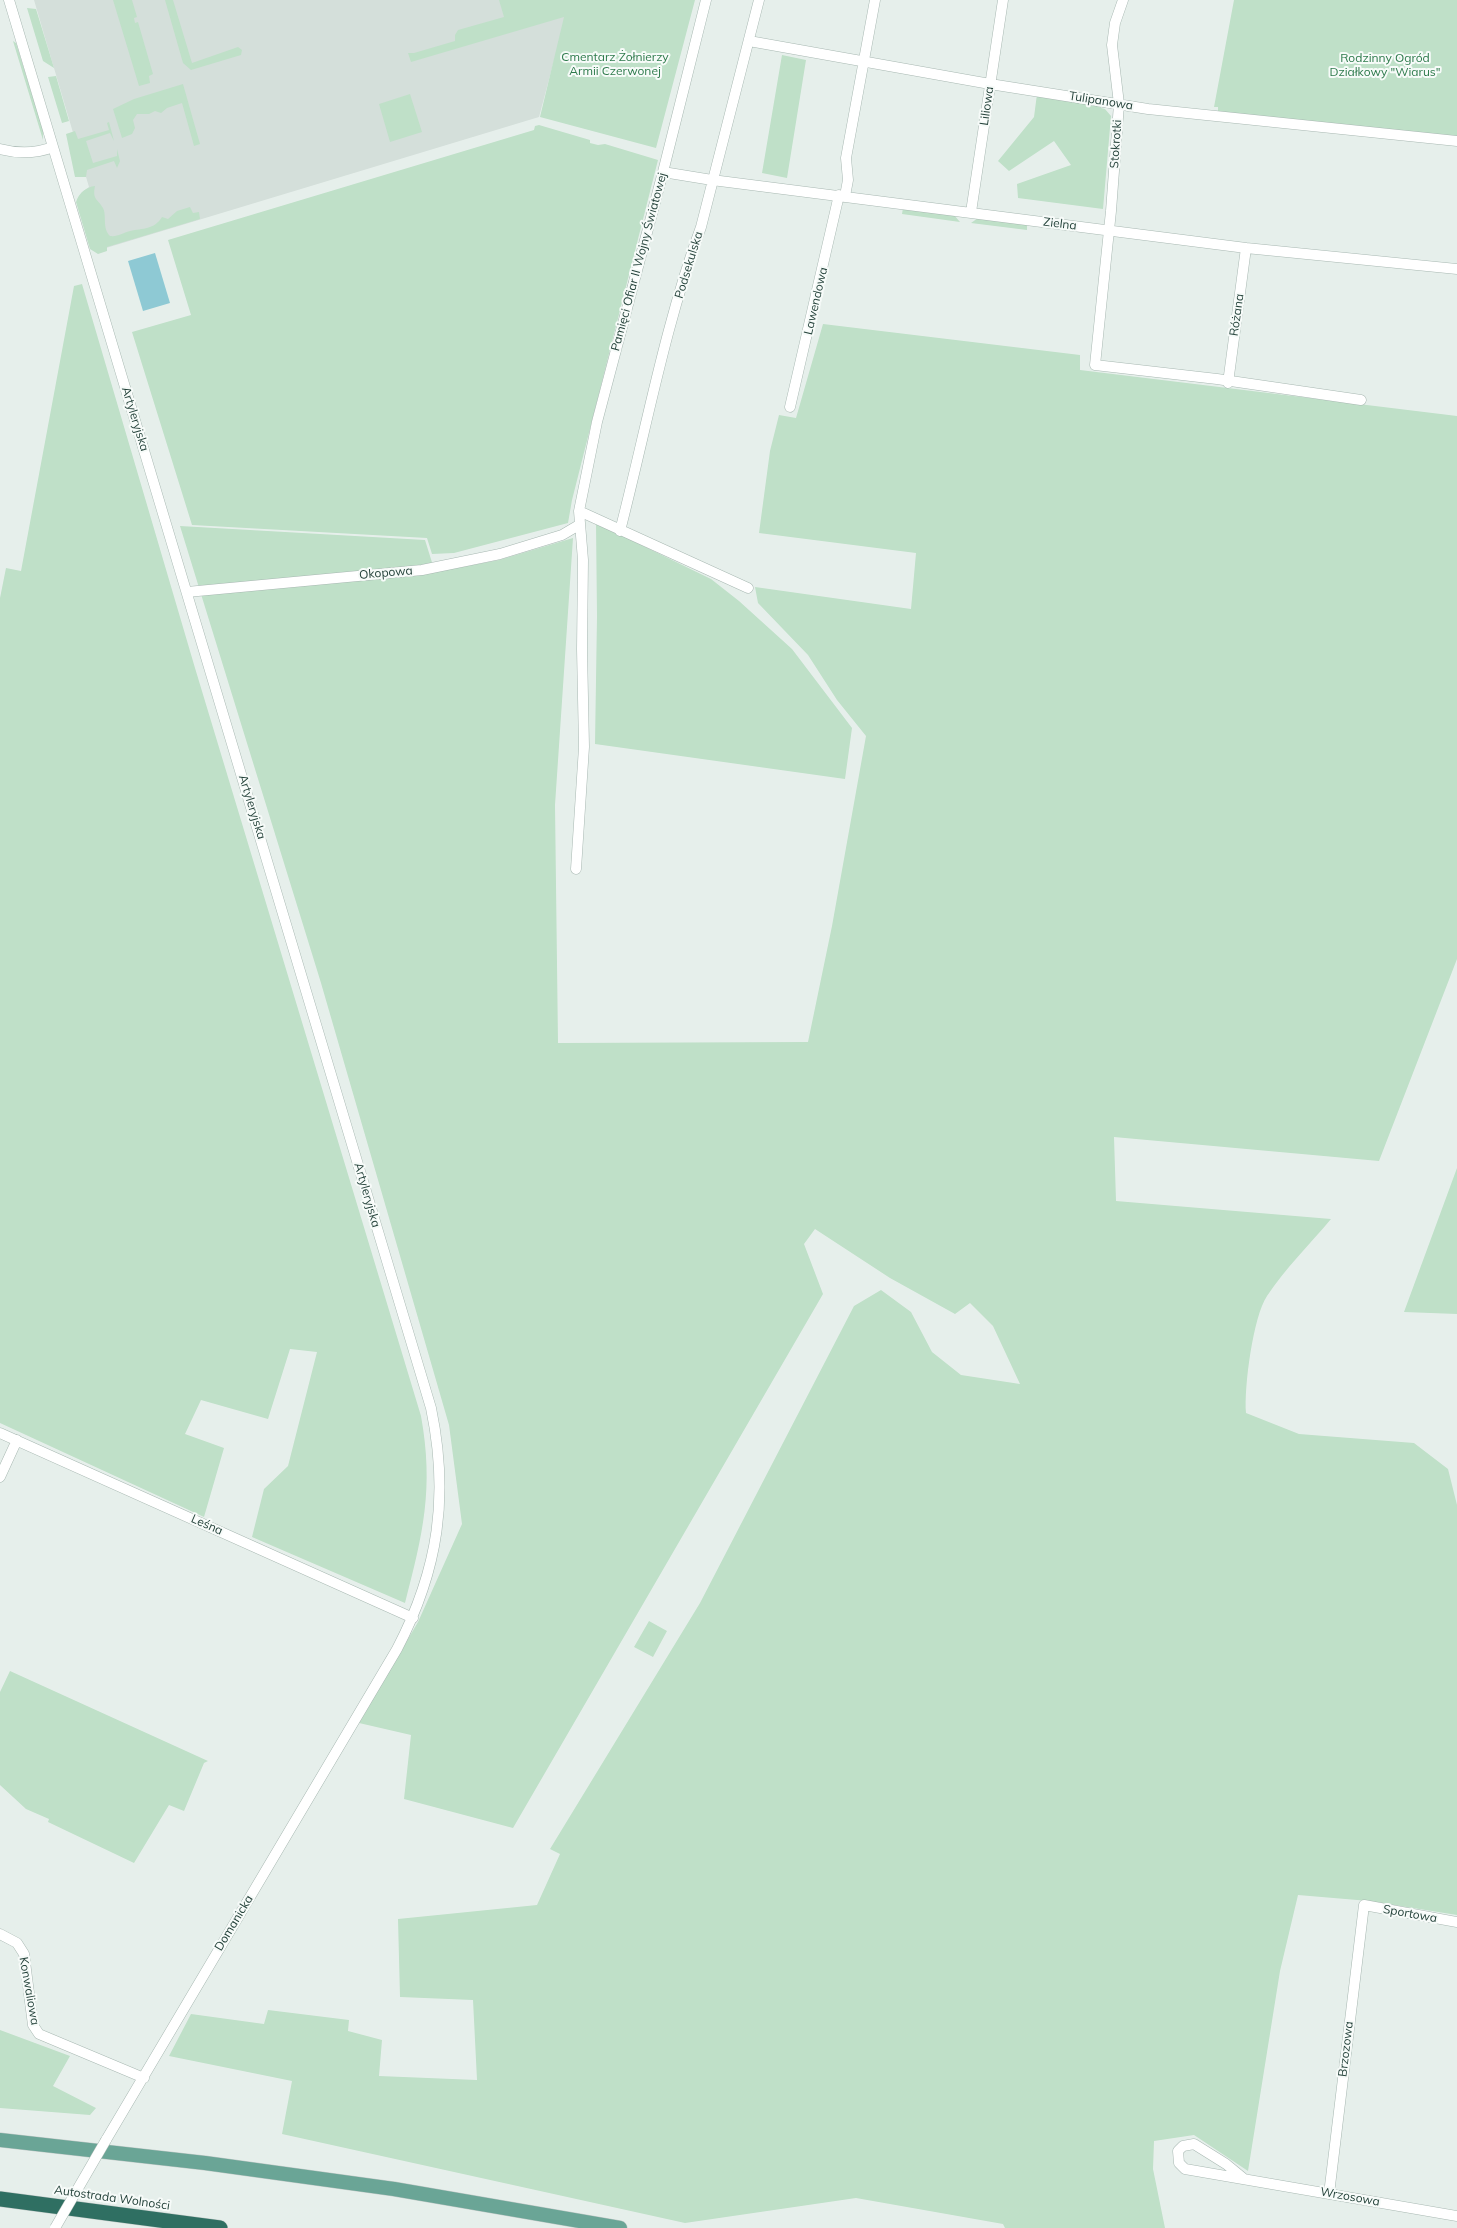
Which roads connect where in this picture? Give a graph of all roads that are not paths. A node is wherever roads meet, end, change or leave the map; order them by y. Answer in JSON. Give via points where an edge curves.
{"nodes":[{"id":1,"x":9,"y":0,"type":"edge"},
{"id":2,"x":706,"y":0,"type":"edge"},
{"id":3,"x":759,"y":0,"type":"edge"},
{"id":4,"x":875,"y":0,"type":"edge"},
{"id":5,"x":1003,"y":0,"type":"edge"},
{"id":6,"x":1122,"y":0,"type":"edge"},
{"id":7,"x":749,"y":41,"type":"junction"},
{"id":8,"x":864,"y":61,"type":"junction"},
{"id":9,"x":990,"y":84,"type":"junction"},
{"id":10,"x":1119,"y":104,"type":"junction"},
{"id":11,"x":1457,"y":141,"type":"edge"},
{"id":12,"x":53,"y":147,"type":"junction"},
{"id":13,"x":0,"y":149,"type":"edge"},
{"id":14,"x":663,"y":172,"type":"junction"},
{"id":15,"x":712,"y":180,"type":"junction"},
{"id":16,"x":842,"y":195,"type":"junction"},
{"id":17,"x":971,"y":212,"type":"junction"},
{"id":18,"x":1109,"y":230,"type":"junction"},
{"id":19,"x":1246,"y":248,"type":"junction"},
{"id":20,"x":1457,"y":269,"type":"edge"},
{"id":21,"x":1228,"y":382,"type":"junction"},
{"id":22,"x":1361,"y":400,"type":"dead end"},
{"id":23,"x":790,"y":407,"type":"dead end"},
{"id":24,"x":579,"y":511,"type":"junction"},
{"id":25,"x":579,"y":525,"type":"junction"},
{"id":26,"x":620,"y":531,"type":"junction"},
{"id":27,"x":748,"y":588,"type":"dead end"},
{"id":28,"x":188,"y":592,"type":"junction"},
{"id":29,"x":576,"y":869,"type":"dead end"},
{"id":30,"x":0,"y":1433,"type":"edge"},
{"id":31,"x":17,"y":1440,"type":"junction"},
{"id":32,"x":0,"y":1477,"type":"edge"},
{"id":33,"x":413,"y":1618,"type":"junction"},
{"id":34,"x":1364,"y":1905,"type":"joint"},
{"id":35,"x":1457,"y":1922,"type":"edge"},
{"id":36,"x":0,"y":1934,"type":"edge"},
{"id":37,"x":144,"y":2078,"type":"junction"},
{"id":38,"x":0,"y":2140,"type":"edge"},
{"id":39,"x":1243,"y":2178,"type":"junction"},
{"id":40,"x":1329,"y":2194,"type":"junction"},
{"id":41,"x":0,"y":2199,"type":"edge"},
{"id":42,"x":1457,"y":2216,"type":"edge"},
{"id":43,"x":55,"y":2228,"type":"edge"},
{"id":44,"x":220,"y":2228,"type":"edge"},
{"id":45,"x":620,"y":2228,"type":"edge"}],
"edges":[{"from":1,"to":12,"type":"street","name":"Artyleryjska"},
{"from":2,"to":14,"type":"street","name":"Pamięci Ofiar II Wojny Światowej"},
{"from":3,"to":7,"type":"street","name":"Podsekulska"},
{"from":4,"to":8,"type":"street"},
{"from":5,"to":9,"type":"street","name":"Liliowa"},
{"from":6,"to":10,"type":"street","name":"Stokrotki","via":[[1112,45]]},
{"from":7,"to":8,"type":"street","name":"Tulipanowa"},
{"from":7,"to":15,"type":"street","name":"Podsekulska"},
{"from":8,"to":9,"type":"street","name":"Tulipanowa"},
{"from":8,"to":16,"type":"street","name":"Lawendowa","via":[[846,158],[848,180]]},
{"from":9,"to":10,"type":"street","name":"Tulipanowa"},
{"from":9,"to":17,"type":"street","name":"Liliowa"},
{"from":10,"to":11,"type":"street","name":"Tulipanowa"},
{"from":10,"to":18,"type":"street","name":"Stokrotki"},
{"from":12,"to":13,"type":"street","via":[[38,153]]},
{"from":12,"to":28,"type":"street","name":"Artyleryjska"},
{"from":14,"to":15,"type":"street","name":"Zielna"},
{"from":14,"to":24,"type":"street","name":"Pamięci Ofiar II Wojny Światowej","via":[[596,422]]},
{"from":15,"to":16,"type":"street","name":"Zielna"},
{"from":15,"to":26,"type":"street","name":"Podsekulska"},
{"from":16,"to":17,"type":"street","name":"Zielna"},
{"from":16,"to":23,"type":"street","name":"Lawendowa"},
{"from":17,"to":18,"type":"street","name":"Zielna"},
{"from":18,"to":19,"type":"street","name":"Zielna"},
{"from":18,"to":21,"type":"street","name":"Stokrotki","via":[[1095,365]]},
{"from":19,"to":20,"type":"street","name":"Zielna"},
{"from":19,"to":21,"type":"street","name":"Różana"},
{"from":21,"to":22,"type":"street"},
{"from":24,"to":25,"type":"street","name":"Pamięci Ofiar II Wojny Światowej"},
{"from":24,"to":26,"type":"street"},
{"from":25,"to":28,"type":"street","name":"Okopowa","via":[[562,535],[500,554],[422,570]]},
{"from":25,"to":29,"type":"street","name":"Pamięci Ofiar II Wojny Światowej","via":[[583,560],[584,747]]},
{"from":26,"to":27,"type":"street"},
{"from":28,"to":33,"type":"street","name":"Artyleryjska","via":[[431,1408],[439,1454],[439,1519],[434,1551]]},
{"from":30,"to":31,"type":"street","name":"Leśna"},
{"from":31,"to":32,"type":"street"},
{"from":31,"to":33,"type":"street","name":"Leśna"},
{"from":33,"to":37,"type":"street","name":"Domanicka"},
{"from":34,"to":35,"type":"street","name":"Sportowa"},
{"from":34,"to":40,"type":"street","name":"Brzozowa"},
{"from":36,"to":37,"type":"street","name":"Konwaliowa","via":[[17,1943],[24,1954],[33,2025],[39,2034]]},
{"from":37,"to":43,"type":"street","name":"Domanicka","bridge":true},
{"from":38,"to":45,"type":"main road","via":[[394,2189]]},
{"from":39,"to":39,"type":"street","name":"Wrzosowa","via":[[1186,2169],[1179,2163],[1178,2151],[1183,2146],[1194,2144]]},
{"from":39,"to":40,"type":"street","name":"Wrzosowa"},
{"from":40,"to":42,"type":"street","name":"Wrzosowa"},
{"from":41,"to":44,"type":"highway","name":"Autostrada Wolności"}]}
